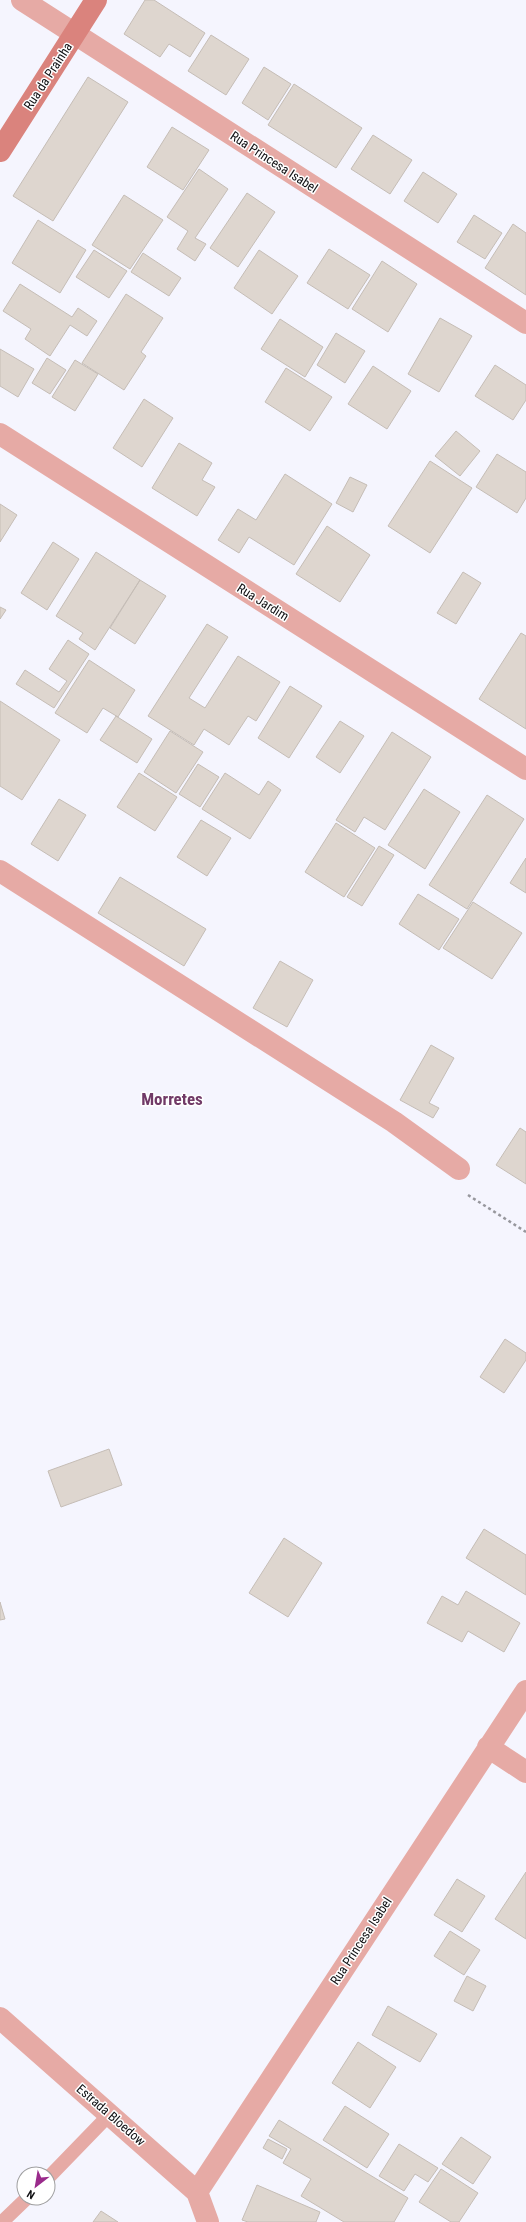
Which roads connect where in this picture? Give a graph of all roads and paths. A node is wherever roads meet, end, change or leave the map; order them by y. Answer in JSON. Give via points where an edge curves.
{"nodes":[{"id":1,"x":22,"y":0,"type":"edge"},
{"id":2,"x":96,"y":0,"type":"edge"},
{"id":3,"x":75,"y":34,"type":"junction"},
{"id":4,"x":0,"y":151,"type":"edge"},
{"id":5,"x":526,"y":323,"type":"edge"},
{"id":6,"x":0,"y":434,"type":"edge"},
{"id":7,"x":526,"y":769,"type":"edge"},
{"id":8,"x":0,"y":871,"type":"edge"},
{"id":9,"x":460,"y":1169,"type":"joint"},
{"id":10,"x":526,"y":1232,"type":"edge"},
{"id":11,"x":526,"y":1690,"type":"edge"},
{"id":12,"x":488,"y":1747,"type":"junction"},
{"id":13,"x":526,"y":1772,"type":"edge"},
{"id":14,"x":0,"y":2018,"type":"edge"},
{"id":15,"x":110,"y":2114,"type":"junction"},
{"id":16,"x":56,"y":2170,"type":"edge"},
{"id":17,"x":197,"y":2192,"type":"junction"},
{"id":18,"x":19,"y":2206,"type":"edge"},
{"id":19,"x":2,"y":2222,"type":"edge"},
{"id":20,"x":208,"y":2222,"type":"edge"}],
"edges":[{"from":1,"to":3,"type":"street","name":"Rua Princesa Isabel"},
{"from":2,"to":3,"type":"street","name":"Rua da Prainha"},
{"from":3,"to":4,"type":"street","name":"Rua da Prainha"},
{"from":3,"to":5,"type":"street","name":"Rua Princesa Isabel"},
{"from":6,"to":7,"type":"street","name":"Rua Jardim"},
{"from":8,"to":9,"type":"street","via":[[394,1122]]},
{"from":9,"to":10,"type":"path","via":[[453,1185]]},
{"from":11,"to":12,"type":"street","name":"Rua Princesa Isabel"},
{"from":12,"to":13,"type":"street"},
{"from":12,"to":17,"type":"street","name":"Rua Princesa Isabel"},
{"from":14,"to":15,"type":"street","name":"Estrada Bloedow"},
{"from":15,"to":16,"type":"lane"},
{"from":15,"to":17,"type":"street","name":"Estrada Bloedow"},
{"from":17,"to":20,"type":"street","name":"Estrada Bloedow"},
{"from":18,"to":19,"type":"lane"}]}
